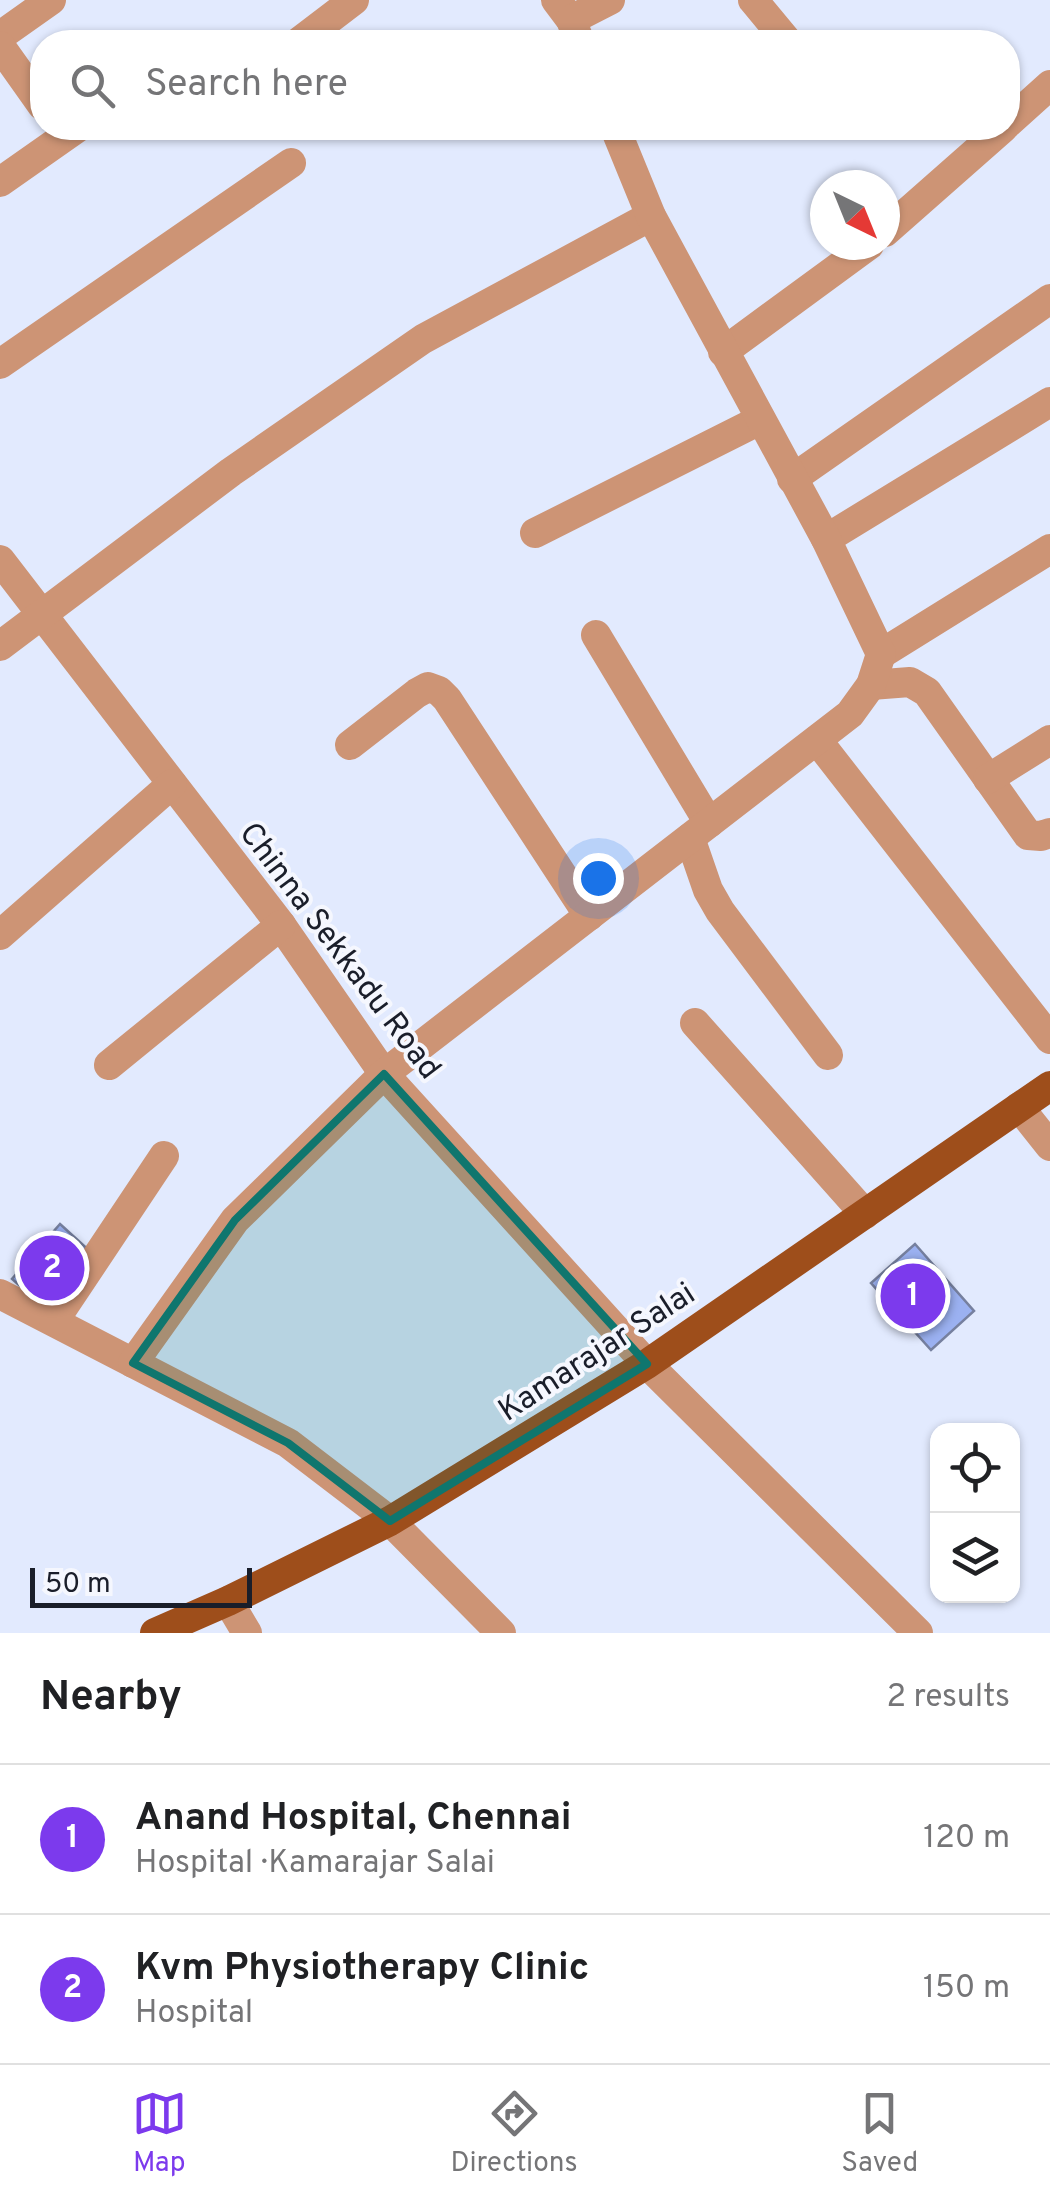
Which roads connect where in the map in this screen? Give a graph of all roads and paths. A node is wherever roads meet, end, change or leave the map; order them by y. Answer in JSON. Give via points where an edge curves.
{"nodes":[{"id":1,"x":51,"y":0,"type":"edge"},
{"id":2,"x":354,"y":0,"type":"edge"},
{"id":3,"x":610,"y":0,"type":"edge"},
{"id":4,"x":753,"y":0,"type":"edge"},
{"id":5,"x":569,"y":21,"type":"edge"},
{"id":6,"x":314,"y":30,"type":"edge"},
{"id":7,"x":778,"y":30,"type":"edge"},
{"id":8,"x":0,"y":36,"type":"edge"},
{"id":9,"x":0,"y":46,"type":"edge"},
{"id":10,"x":1050,"y":85,"type":"edge"},
{"id":11,"x":30,"y":88,"type":"edge"},
{"id":12,"x":1020,"y":112,"type":"edge"},
{"id":13,"x":54,"y":140,"type":"edge"},
{"id":14,"x":620,"y":140,"type":"edge"},
{"id":15,"x":988,"y":140,"type":"edge"},
{"id":16,"x":291,"y":163,"type":"dead end"},
{"id":17,"x":0,"y":182,"type":"edge"},
{"id":18,"x":651,"y":216,"type":"junction"},
{"id":19,"x":900,"y":219,"type":"edge"},
{"id":20,"x":849,"y":260,"type":"edge"},
{"id":21,"x":1050,"y":299,"type":"edge"},
{"id":22,"x":723,"y":352,"type":"junction"},
{"id":23,"x":0,"y":364,"type":"edge"},
{"id":24,"x":1050,"y":402,"type":"edge"},
{"id":25,"x":760,"y":420,"type":"junction"},
{"id":26,"x":792,"y":479,"type":"junction"},
{"id":27,"x":534,"y":533,"type":"dead end"},
{"id":28,"x":826,"y":539,"type":"junction"},
{"id":29,"x":1050,"y":549,"type":"edge"},
{"id":30,"x":0,"y":560,"type":"edge"},
{"id":31,"x":41,"y":614,"type":"junction"},
{"id":32,"x":596,"y":635,"type":"dead end"},
{"id":33,"x":0,"y":646,"type":"edge"},
{"id":34,"x":881,"y":654,"type":"junction"},
{"id":35,"x":871,"y":686,"type":"junction"},
{"id":36,"x":817,"y":740,"type":"junction"},
{"id":37,"x":1050,"y":740,"type":"edge"},
{"id":38,"x":350,"y":745,"type":"dead end"},
{"id":39,"x":988,"y":778,"type":"junction"},
{"id":40,"x":172,"y":784,"type":"junction"},
{"id":41,"x":700,"y":830,"type":"junction"},
{"id":42,"x":1050,"y":833,"type":"edge"},
{"id":43,"x":589,"y":916,"type":"junction"},
{"id":44,"x":281,"y":925,"type":"junction"},
{"id":45,"x":0,"y":935,"type":"edge"},
{"id":46,"x":694,"y":1023,"type":"dead end"},
{"id":47,"x":1050,"y":1039,"type":"edge"},
{"id":48,"x":828,"y":1055,"type":"dead end"},
{"id":49,"x":109,"y":1065,"type":"dead end"},
{"id":50,"x":384,"y":1074,"type":"junction"},
{"id":51,"x":1050,"y":1086,"type":"edge"},
{"id":52,"x":1019,"y":1107,"type":"junction"},
{"id":53,"x":1050,"y":1146,"type":"edge"},
{"id":54,"x":164,"y":1156,"type":"dead end"},
{"id":55,"x":865,"y":1214,"type":"junction"},
{"id":56,"x":0,"y":1294,"type":"edge"},
{"id":57,"x":54,"y":1321,"type":"junction"},
{"id":58,"x":133,"y":1363,"type":"junction"},
{"id":59,"x":647,"y":1364,"type":"junction"},
{"id":60,"x":390,"y":1521,"type":"junction"},
{"id":61,"x":228,"y":1601,"type":"junction"},
{"id":62,"x":155,"y":1633,"type":"edge"},
{"id":63,"x":246,"y":1633,"type":"edge"},
{"id":64,"x":500,"y":1633,"type":"edge"},
{"id":65,"x":918,"y":1633,"type":"edge"}],
"edges":[{"from":1,"to":8,"type":"street"},
{"from":2,"to":6,"type":"street"},
{"from":3,"to":5,"type":"street"},
{"from":4,"to":7,"type":"street"},
{"from":9,"to":11,"type":"street"},
{"from":10,"to":12,"type":"street"},
{"from":13,"to":17,"type":"street"},
{"from":14,"to":18,"type":"street"},
{"from":15,"to":19,"type":"street"},
{"from":16,"to":23,"type":"street"},
{"from":18,"to":22,"type":"street"},
{"from":18,"to":31,"type":"street","via":[[423,339]]},
{"from":20,"to":22,"type":"street"},
{"from":21,"to":26,"type":"street"},
{"from":22,"to":25,"type":"street"},
{"from":24,"to":28,"type":"street"},
{"from":25,"to":26,"type":"street"},
{"from":25,"to":27,"type":"street"},
{"from":26,"to":28,"type":"street"},
{"from":28,"to":34,"type":"street"},
{"from":29,"to":34,"type":"street"},
{"from":30,"to":31,"type":"street","name":"Chinna Sekkadu Road"},
{"from":31,"to":33,"type":"street"},
{"from":31,"to":40,"type":"street","name":"Chinna Sekkadu Road"},
{"from":32,"to":41,"type":"street"},
{"from":34,"to":35,"type":"street"},
{"from":35,"to":36,"type":"street"},
{"from":35,"to":39,"type":"street","via":[[910,682],[928,692]]},
{"from":36,"to":41,"type":"street"},
{"from":36,"to":47,"type":"street"},
{"from":37,"to":39,"type":"street"},
{"from":38,"to":43,"type":"street","via":[[417,693],[440,691]]},
{"from":39,"to":42,"type":"street","via":[[1028,835]]},
{"from":40,"to":44,"type":"street","name":"Chinna Sekkadu Road"},
{"from":40,"to":45,"type":"street"},
{"from":41,"to":43,"type":"street"},
{"from":41,"to":48,"type":"street","via":[[708,890]]},
{"from":43,"to":50,"type":"street"},
{"from":44,"to":49,"type":"street"},
{"from":44,"to":50,"type":"street","name":"Chinna Sekkadu Road"},
{"from":46,"to":55,"type":"street"},
{"from":50,"to":58,"type":"street","via":[[235,1220]]},
{"from":50,"to":59,"type":"street","name":"Chinna Sekkadu Road"},
{"from":51,"to":52,"type":"main road","name":"Kamarajar Salai"},
{"from":52,"to":53,"type":"street"},
{"from":52,"to":55,"type":"main road","name":"Kamarajar Salai"},
{"from":54,"to":57,"type":"street"},
{"from":55,"to":59,"type":"main road","name":"Kamarajar Salai"},
{"from":56,"to":57,"type":"street"},
{"from":57,"to":58,"type":"street"},
{"from":58,"to":60,"type":"street","via":[[288,1443]]},
{"from":59,"to":60,"type":"main road","name":"Kamarajar Salai"},
{"from":59,"to":65,"type":"street","name":"Chinna Sekkadu Road"},
{"from":60,"to":61,"type":"main road","name":"Kamarajar Salai"},
{"from":60,"to":64,"type":"street"},
{"from":61,"to":62,"type":"main road","name":"Kamarajar Salai"},
{"from":61,"to":63,"type":"street"}]}
